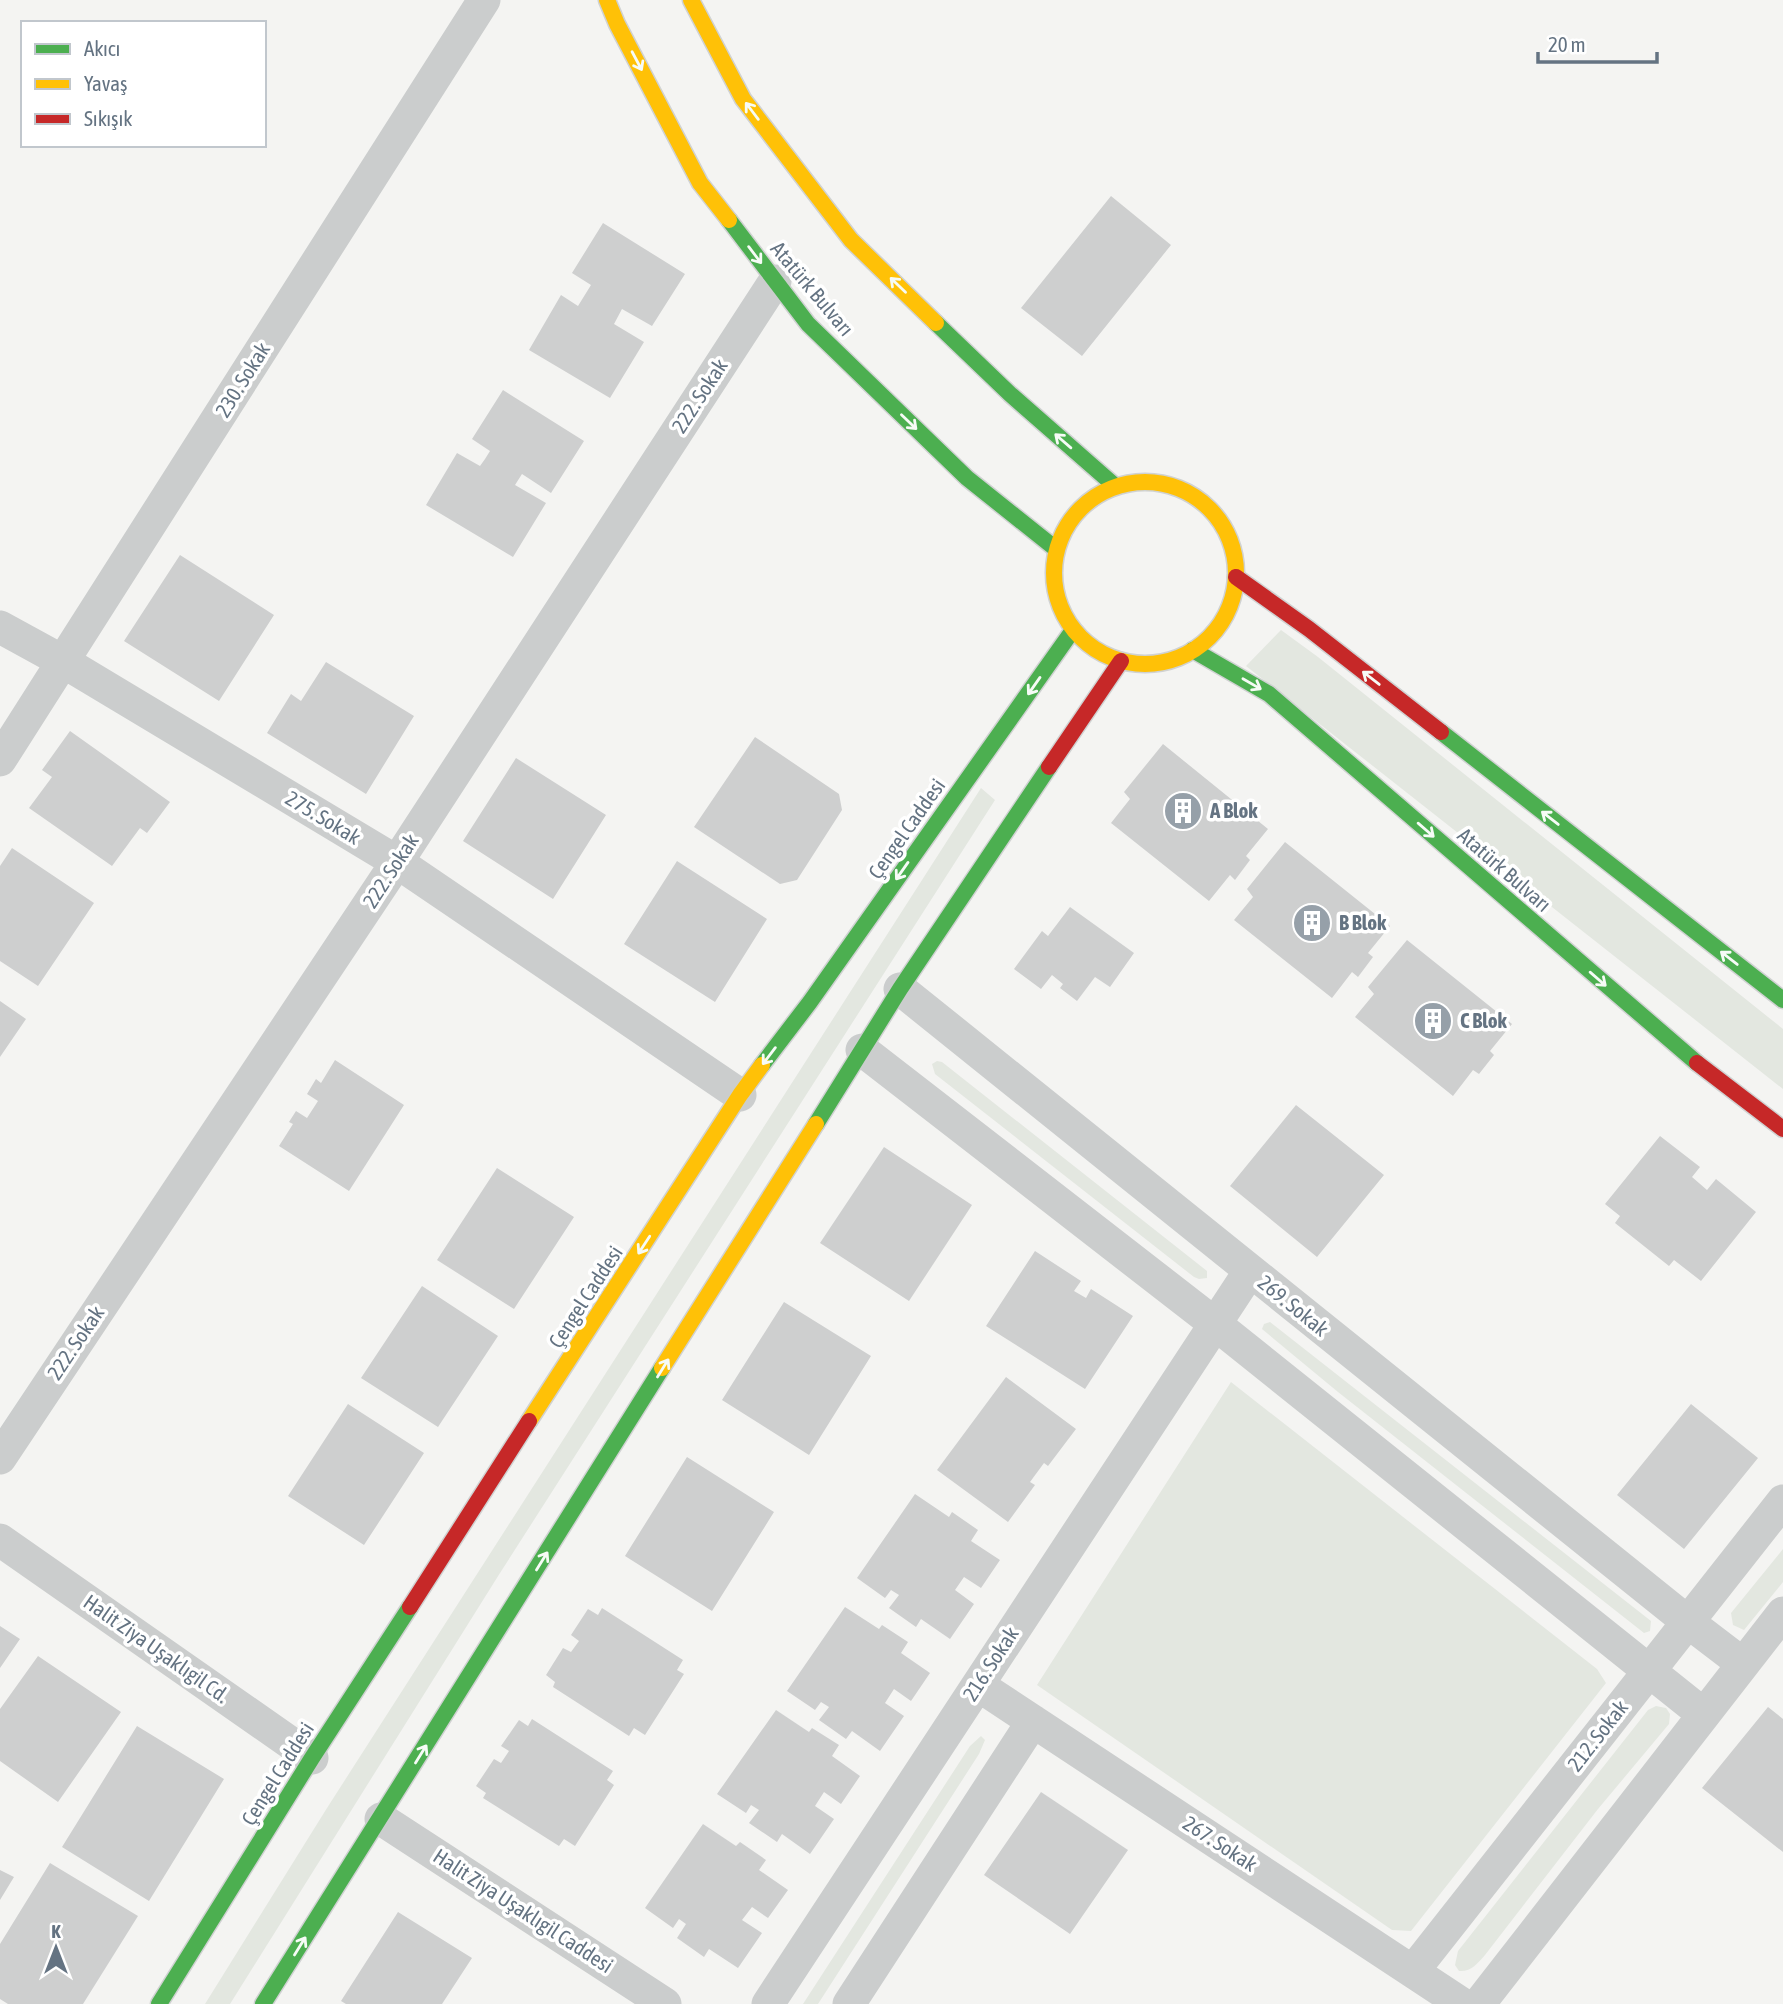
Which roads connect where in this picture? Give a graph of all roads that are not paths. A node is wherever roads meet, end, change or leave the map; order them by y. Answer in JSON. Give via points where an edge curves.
{"nodes":[{"id":1,"x":484,"y":0,"type":"edge"},
{"id":2,"x":607,"y":0,"type":"edge"},
{"id":3,"x":691,"y":0,"type":"edge"},
{"id":4,"x":775,"y":281,"type":"junction"},
{"id":5,"x":1115,"y":486,"type":"junction"},
{"id":6,"x":1056,"y":549,"type":"junction"},
{"id":7,"x":1236,"y":577,"type":"junction"},
{"id":8,"x":0,"y":627,"type":"edge"},
{"id":9,"x":1073,"y":630,"type":"junction"},
{"id":10,"x":1193,"y":650,"type":"junction"},
{"id":11,"x":1121,"y":661,"type":"junction"},
{"id":12,"x":64,"y":662,"type":"junction"},
{"id":13,"x":0,"y":760,"type":"edge"},
{"id":14,"x":397,"y":862,"type":"junction"},
{"id":15,"x":900,"y":989,"type":"junction"},
{"id":16,"x":1783,"y":1000,"type":"edge"},
{"id":17,"x":862,"y":1050,"type":"junction"},
{"id":18,"x":740,"y":1095,"type":"junction"},
{"id":19,"x":1783,"y":1129,"type":"edge"},
{"id":20,"x":1250,"y":1271,"type":"junction"},
{"id":21,"x":1214,"y":1323,"type":"junction"},
{"id":22,"x":0,"y":1458,"type":"edge"},
{"id":23,"x":1783,"y":1501,"type":"edge"},
{"id":24,"x":0,"y":1540,"type":"edge"},
{"id":25,"x":1783,"y":1613,"type":"edge"},
{"id":26,"x":1688,"y":1622,"type":"junction"},
{"id":27,"x":1743,"y":1664,"type":"junction"},
{"id":28,"x":1650,"y":1670,"type":"junction"},
{"id":29,"x":978,"y":1685,"type":"junction"},
{"id":30,"x":1703,"y":1714,"type":"junction"},
{"id":31,"x":1033,"y":1721,"type":"junction"},
{"id":32,"x":313,"y":1758,"type":"junction"},
{"id":33,"x":381,"y":1819,"type":"junction"},
{"id":34,"x":1413,"y":1970,"type":"junction"},
{"id":35,"x":159,"y":2004,"type":"edge"},
{"id":36,"x":263,"y":2004,"type":"edge"},
{"id":37,"x":665,"y":2004,"type":"edge"},
{"id":38,"x":768,"y":2004,"type":"edge"},
{"id":39,"x":849,"y":2004,"type":"edge"},
{"id":40,"x":1462,"y":2004,"type":"edge"},
{"id":41,"x":1479,"y":2004,"type":"edge"}],
"edges":[{"from":1,"to":12,"type":"street","name":"230. Sokak"},
{"from":2,"to":4,"type":"main road","name":"Atatürk Bulvarı","one_way":true,"via":[[700,183]]},
{"from":5,"to":3,"type":"main road","one_way":true,"via":[[1010,394],[851,240],[743,99]]},
{"from":4,"to":6,"type":"main road","name":"Atatürk Bulvarı","one_way":true,"via":[[808,324],[967,478]]},
{"from":4,"to":14,"type":"street","name":"222. Sokak"},
{"from":5,"to":6,"type":"main road","via":[[1087,501],[1068,523]]},
{"from":5,"to":7,"type":"main road","via":[[1146,481],[1178,486],[1205,503],[1226,527],[1236,557]]},
{"from":6,"to":9,"type":"main road","via":[[1055,587],[1059,606]]},
{"from":7,"to":10,"type":"main road","via":[[1226,618]]},
{"from":16,"to":7,"type":"main road","one_way":true,"via":[[1309,629]]},
{"from":8,"to":12,"type":"street","name":"275. Sokak"},
{"from":9,"to":11,"type":"main road","via":[[1095,649]]},
{"from":9,"to":18,"type":"main road","name":"Çengel Caddesi","one_way":true},
{"from":10,"to":11,"type":"main road","via":[[1149,664]]},
{"from":10,"to":19,"type":"main road","name":"Atatürk Bulvarı","one_way":true,"via":[[1269,694],[1694,1061]]},
{"from":11,"to":15,"type":"main road"},
{"from":12,"to":13,"type":"street","name":"230. Sokak"},
{"from":12,"to":14,"type":"street","name":"275. Sokak"},
{"from":14,"to":18,"type":"street","name":"275. Sokak"},
{"from":14,"to":22,"type":"street","name":"222. Sokak"},
{"from":15,"to":17,"type":"main road"},
{"from":15,"to":20,"type":"street","name":"269. Sokak"},
{"from":17,"to":21,"type":"street"},
{"from":33,"to":17,"type":"main road","one_way":true},
{"from":18,"to":32,"type":"main road","name":"Çengel Caddesi","one_way":true},
{"from":20,"to":21,"type":"street","name":"216. Sokak"},
{"from":20,"to":26,"type":"street","name":"269. Sokak"},
{"from":21,"to":28,"type":"street"},
{"from":21,"to":29,"type":"street","name":"216. Sokak"},
{"from":23,"to":26,"type":"street","name":"212. Sokak"},
{"from":24,"to":32,"type":"street","name":"Halit Ziya Uşaklıgil Cd."},
{"from":25,"to":27,"type":"street"},
{"from":26,"to":27,"type":"street","name":"269. Sokak"},
{"from":26,"to":28,"type":"street","name":"212. Sokak"},
{"from":27,"to":30,"type":"street"},
{"from":28,"to":30,"type":"street"},
{"from":28,"to":34,"type":"street","name":"212. Sokak"},
{"from":29,"to":31,"type":"street","name":"267. Sokak"},
{"from":29,"to":38,"type":"street","name":"216. Sokak"},
{"from":30,"to":41,"type":"street"},
{"from":31,"to":34,"type":"street","name":"267. Sokak"},
{"from":31,"to":39,"type":"street"},
{"from":32,"to":35,"type":"main road","name":"Çengel Caddesi"},
{"from":36,"to":33,"type":"main road","one_way":true},
{"from":33,"to":37,"type":"street","name":"Halit Ziya Uşaklıgil Caddesi"},
{"from":34,"to":40,"type":"street","name":"267. Sokak"}]}
